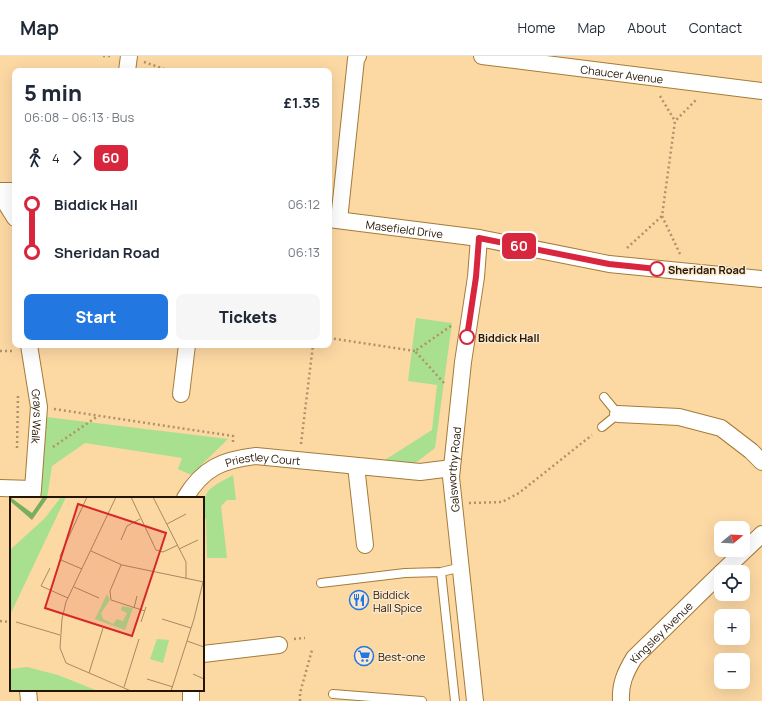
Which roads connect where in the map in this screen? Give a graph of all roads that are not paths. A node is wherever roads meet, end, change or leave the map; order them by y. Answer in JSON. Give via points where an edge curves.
{"nodes":[{"id":1,"x":129,"y":56,"type":"edge"},
{"id":2,"x":358,"y":56,"type":"edge"},
{"id":3,"x":482,"y":56,"type":"edge"},
{"id":4,"x":127,"y":68,"type":"edge"},
{"id":5,"x":762,"y":91,"type":"edge"},
{"id":6,"x":12,"y":191,"type":"edge"},
{"id":7,"x":0,"y":193,"type":"edge"},
{"id":8,"x":12,"y":213,"type":"edge"},
{"id":9,"x":334,"y":220,"type":"edge"},
{"id":10,"x":479,"y":238,"type":"junction"},
{"id":11,"x":762,"y":279,"type":"edge"},
{"id":12,"x":29,"y":348,"type":"edge"},
{"id":13,"x":187,"y":348,"type":"edge"},
{"id":14,"x":181,"y":394,"type":"dead end"},
{"id":15,"x":604,"y":397,"type":"dead end"},
{"id":16,"x":618,"y":414,"type":"junction"},
{"id":17,"x":602,"y":428,"type":"road end"},
{"id":18,"x":762,"y":462,"type":"edge"},
{"id":19,"x":356,"y":466,"type":"junction"},
{"id":20,"x":452,"y":468,"type":"junction"},
{"id":21,"x":0,"y":488,"type":"edge"},
{"id":22,"x":32,"y":493,"type":"edge"},
{"id":23,"x":186,"y":497,"type":"edge"},
{"id":24,"x":762,"y":534,"type":"edge"},
{"id":25,"x":365,"y":545,"type":"dead end"},
{"id":26,"x":730,"y":565,"type":"edge"},
{"id":27,"x":462,"y":567,"type":"junction"},
{"id":28,"x":441,"y":572,"type":"junction"},
{"id":29,"x":714,"y":581,"type":"edge"},
{"id":30,"x":320,"y":583,"type":"dead end"},
{"id":31,"x":279,"y":645,"type":"dead end"},
{"id":32,"x":204,"y":654,"type":"edge"},
{"id":33,"x":28,"y":691,"type":"edge"},
{"id":34,"x":333,"y":694,"type":"dead end"},
{"id":35,"x":29,"y":701,"type":"edge"},
{"id":36,"x":422,"y":701,"type":"edge"},
{"id":37,"x":455,"y":701,"type":"edge"},
{"id":38,"x":475,"y":701,"type":"edge"},
{"id":39,"x":621,"y":701,"type":"edge"}],
"edges":[{"from":1,"to":4,"type":"street"},
{"from":2,"to":9,"type":"street"},
{"from":3,"to":5,"type":"street","name":"Chaucer Avenue"},
{"from":6,"to":7,"type":"street"},
{"from":7,"to":8,"type":"street"},
{"from":9,"to":10,"type":"street","name":"Masefield Drive"},
{"from":10,"to":11,"type":"street","via":[[609,264]]},
{"from":10,"to":20,"type":"street","name":"Galsworthy Road"},
{"from":12,"to":22,"type":"street","name":"Grays Walk","via":[[39,407]]},
{"from":13,"to":14,"type":"street"},
{"from":15,"to":16,"type":"lane"},
{"from":16,"to":17,"type":"lane"},
{"from":16,"to":18,"type":"street","via":[[679,417],[721,428]]},
{"from":19,"to":20,"type":"street","name":"Priestley Court","via":[[420,472]]},
{"from":19,"to":23,"type":"street","name":"Priestley Court","via":[[256,456],[234,458],[213,467],[194,483]]},
{"from":19,"to":25,"type":"street"},
{"from":20,"to":27,"type":"street","name":"Galsworthy Road"},
{"from":21,"to":22,"type":"street"},
{"from":24,"to":26,"type":"street","name":"Kingsley Avenue"},
{"from":27,"to":28,"type":"lane"},
{"from":27,"to":38,"type":"street","name":"Galsworthy Road"},
{"from":28,"to":30,"type":"lane","via":[[405,572]]},
{"from":28,"to":37,"type":"lane"},
{"from":29,"to":39,"type":"street","name":"Kingsley Avenue","via":[[634,658],[625,672],[620,687]]},
{"from":31,"to":32,"type":"street"},
{"from":33,"to":35,"type":"street"},
{"from":34,"to":36,"type":"lane"}]}
